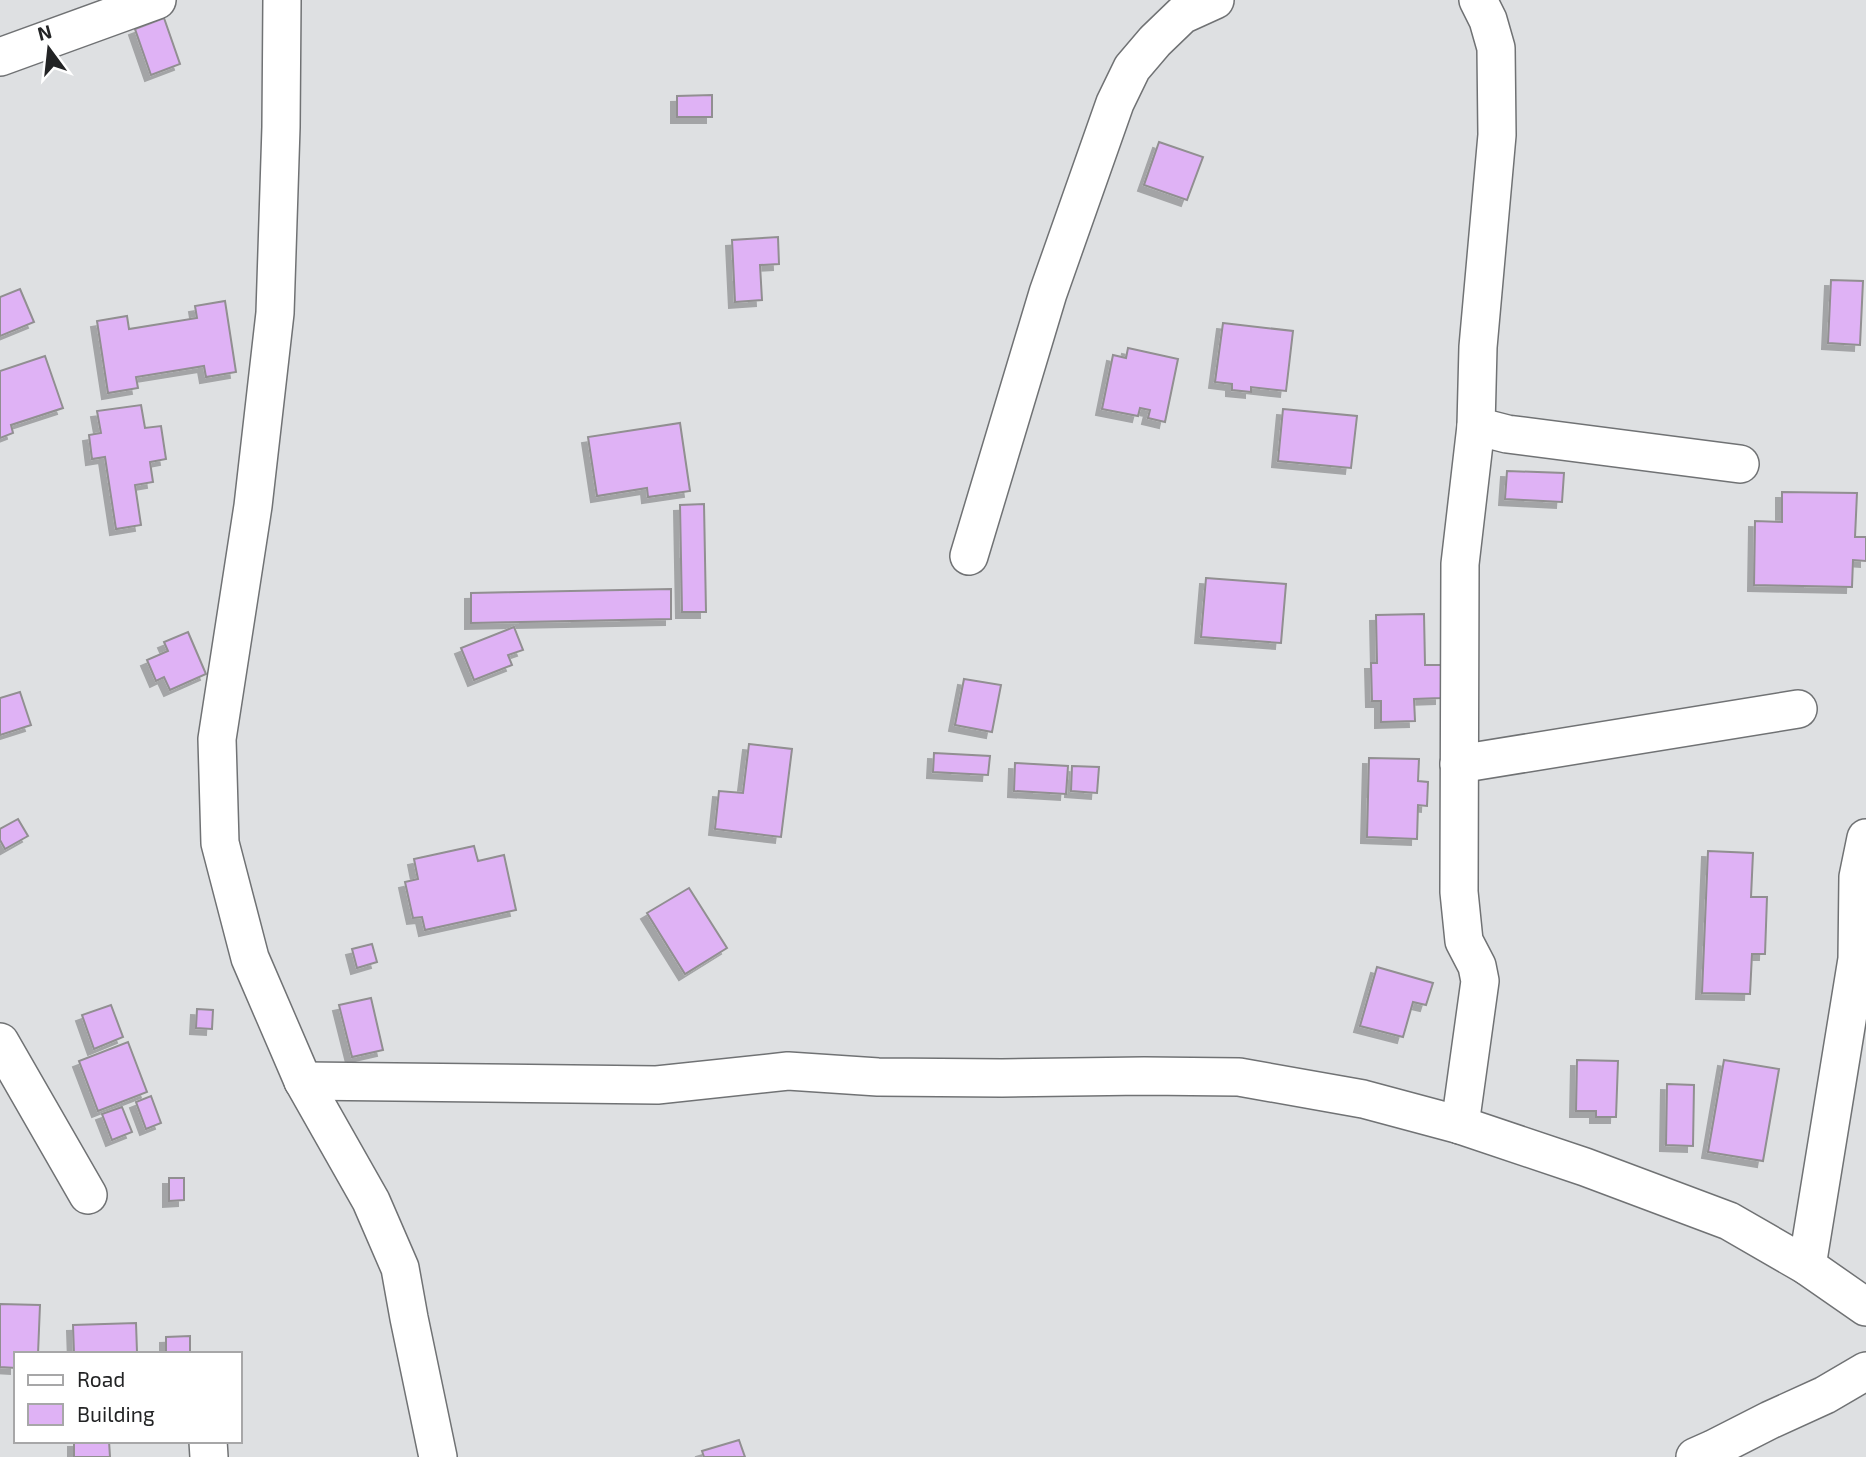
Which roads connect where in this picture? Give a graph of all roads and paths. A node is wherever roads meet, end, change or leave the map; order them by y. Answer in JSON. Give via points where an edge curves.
{"nodes":[{"id":1,"x":158,"y":0,"type":"edge"},
{"id":2,"x":282,"y":0,"type":"edge"},
{"id":3,"x":1215,"y":0,"type":"edge"},
{"id":4,"x":1478,"y":0,"type":"edge"},
{"id":5,"x":0,"y":57,"type":"edge"},
{"id":6,"x":1476,"y":426,"type":"junction"},
{"id":7,"x":1740,"y":464,"type":"dead end"},
{"id":8,"x":969,"y":556,"type":"dead end"},
{"id":9,"x":1798,"y":709,"type":"dead end"},
{"id":10,"x":1459,"y":764,"type":"junction"},
{"id":11,"x":1866,"y":838,"type":"edge"},
{"id":12,"x":0,"y":1042,"type":"edge"},
{"id":13,"x":303,"y":1081,"type":"junction"},
{"id":14,"x":1460,"y":1125,"type":"junction"},
{"id":15,"x":88,"y":1195,"type":"dead end"},
{"id":16,"x":1807,"y":1266,"type":"junction"},
{"id":17,"x":1866,"y":1307,"type":"edge"},
{"id":18,"x":1866,"y":1371,"type":"edge"},
{"id":19,"x":438,"y":1457,"type":"edge"},
{"id":20,"x":1695,"y":1457,"type":"edge"}],
"edges":[{"from":1,"to":5,"type":"street"},
{"from":2,"to":13,"type":"street","via":[[275,313],[253,506],[217,739],[220,843],[250,958]]},
{"from":3,"to":8,"type":"street","via":[[1182,15],[1164,32],[1132,68],[1115,103],[1048,293]]},
{"from":4,"to":6,"type":"street","via":[[1496,48],[1497,135],[1478,347]]},
{"from":6,"to":7,"type":"street","via":[[1507,434]]},
{"from":6,"to":10,"type":"street","via":[[1460,564]]},
{"from":9,"to":10,"type":"street"},
{"from":10,"to":14,"type":"street","via":[[1461,927],[1480,981]]},
{"from":11,"to":16,"type":"street","via":[[1858,877],[1857,959]]},
{"from":12,"to":15,"type":"street"},
{"from":13,"to":14,"type":"street","via":[[657,1085],[788,1071],[878,1077],[1239,1077],[1363,1099]]},
{"from":13,"to":19,"type":"street","via":[[372,1201],[400,1268]]},
{"from":14,"to":16,"type":"street","via":[[1729,1222]]},
{"from":16,"to":17,"type":"street"},
{"from":18,"to":20,"type":"street"}]}
